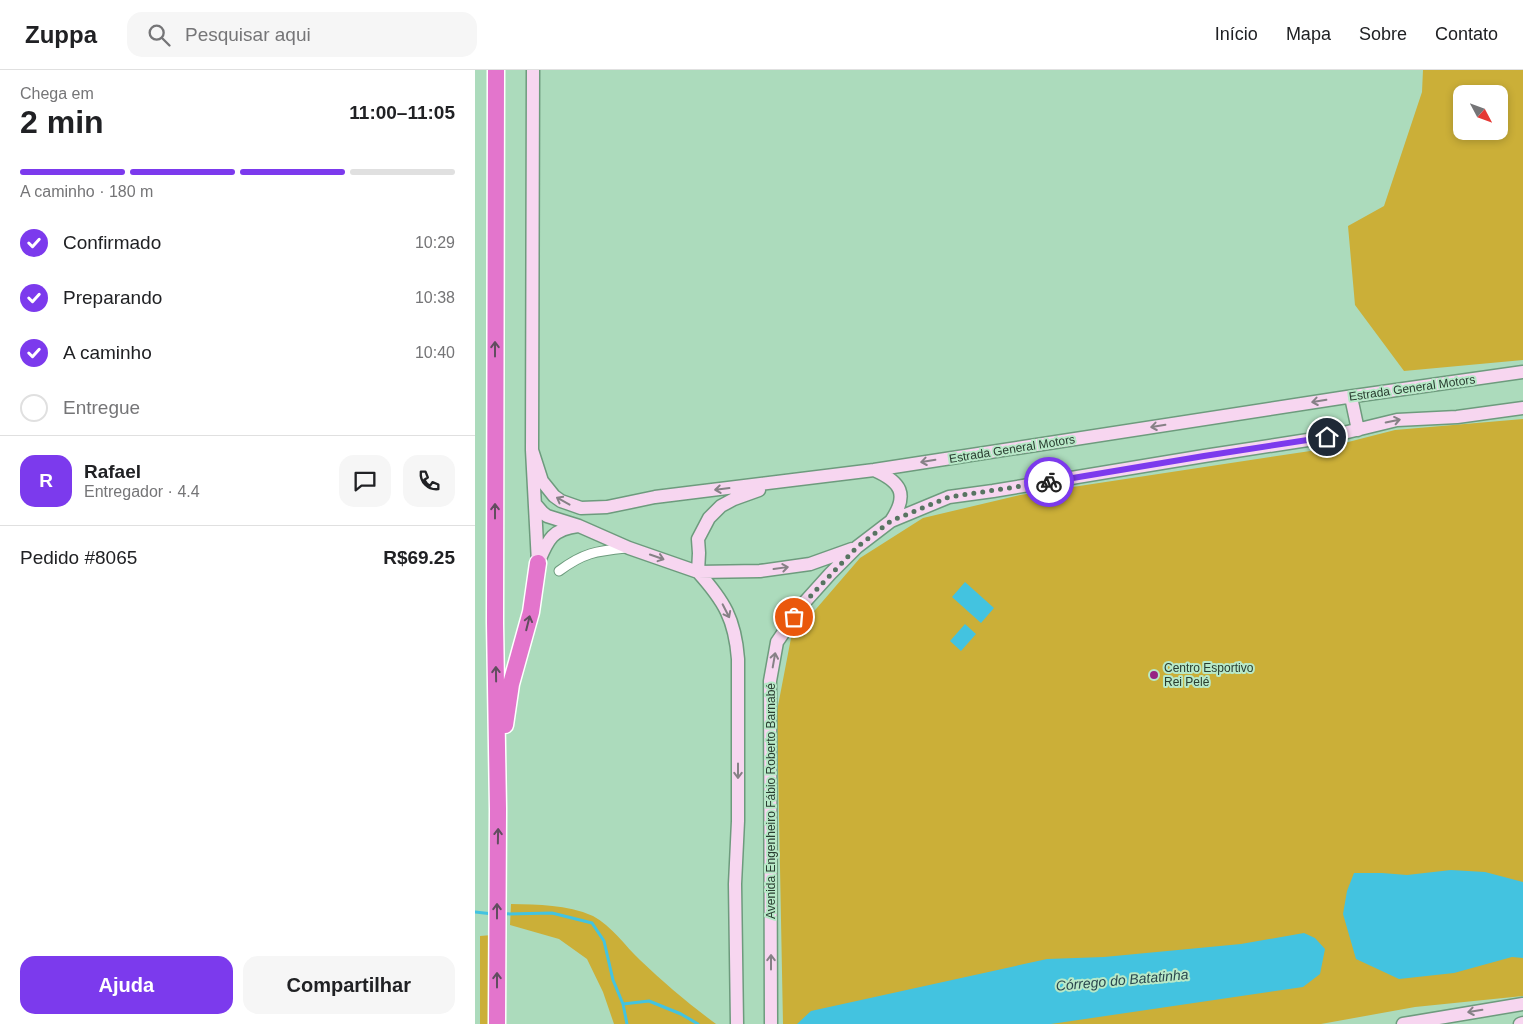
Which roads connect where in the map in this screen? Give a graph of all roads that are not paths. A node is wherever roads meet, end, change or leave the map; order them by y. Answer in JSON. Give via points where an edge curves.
{"nodes":[{"id":1,"x":496,"y":70,"type":"edge"},
{"id":2,"x":533,"y":70,"type":"edge"},
{"id":3,"x":1523,"y":372,"type":"edge"},
{"id":4,"x":1351,"y":397,"type":"junction"},
{"id":5,"x":1523,"y":408,"type":"edge"},
{"id":6,"x":1358,"y":430,"type":"junction"},
{"id":7,"x":532,"y":450,"type":"junction"},
{"id":8,"x":874,"y":470,"type":"junction"},
{"id":9,"x":805,"y":478,"type":"junction"},
{"id":10,"x":536,"y":505,"type":"junction"},
{"id":11,"x":891,"y":521,"type":"junction"},
{"id":12,"x":579,"y":526,"type":"junction"},
{"id":13,"x":857,"y":547,"type":"junction"},
{"id":14,"x":629,"y":548,"type":"junction"},
{"id":15,"x":538,"y":563,"type":"junction"},
{"id":16,"x":559,"y":571,"type":"dead end"},
{"id":17,"x":698,"y":572,"type":"junction"},
{"id":18,"x":499,"y":809,"type":"junction"},
{"id":19,"x":1523,"y":1004,"type":"edge"},
{"id":20,"x":737,"y":1017,"type":"edge"},
{"id":21,"x":771,"y":1017,"type":"edge"},
{"id":22,"x":497,"y":1024,"type":"edge"},
{"id":23,"x":1403,"y":1024,"type":"edge"}],
"edges":[{"from":18,"to":1,"type":"highway","one_way":true,"via":[[495,623]]},
{"from":2,"to":7,"type":"main road"},
{"from":3,"to":4,"type":"main road","name":"Estrada General Motors"},
{"from":4,"to":6,"type":"main road"},
{"from":4,"to":8,"type":"main road","name":"Estrada General Motors","one_way":true},
{"from":6,"to":5,"type":"main road","one_way":true,"via":[[1397,420],[1457,417]]},
{"from":6,"to":11,"type":"main road","via":[[949,497]]},
{"from":9,"to":7,"type":"main road","name":"Estrada General Motors","one_way":true,"via":[[581,508],[554,496],[542,481]]},
{"from":7,"to":10,"type":"main road"},
{"from":8,"to":9,"type":"main road","name":"Estrada General Motors"},
{"from":8,"to":11,"type":"main road","via":[[895,482],[900,489],[901,503]]},
{"from":9,"to":17,"type":"main road","via":[[747,494],[721,506],[709,518],[698,539]]},
{"from":10,"to":12,"type":"main road","via":[[547,516]]},
{"from":10,"to":15,"type":"main road"},
{"from":11,"to":13,"type":"main road"},
{"from":12,"to":14,"type":"main road"},
{"from":12,"to":15,"type":"main road","via":[[566,527],[555,533]]},
{"from":17,"to":13,"type":"main road","one_way":true,"via":[[760,571],[811,564]]},
{"from":21,"to":13,"type":"main road","name":"Avenida Engenheiro Fábio Roberto Barnabé","one_way":true,"via":[[770,681],[777,642],[803,604]]},
{"from":14,"to":16,"type":"street","via":[[586,554]]},
{"from":14,"to":17,"type":"main road","one_way":true},
{"from":18,"to":15,"type":"highway","one_way":true,"via":[[506,712],[531,612]]},
{"from":17,"to":20,"type":"main road","one_way":true,"via":[[714,590],[732,621],[738,659]]},
{"from":22,"to":18,"type":"highway","one_way":true},
{"from":19,"to":23,"type":"main road","one_way":true}]}
